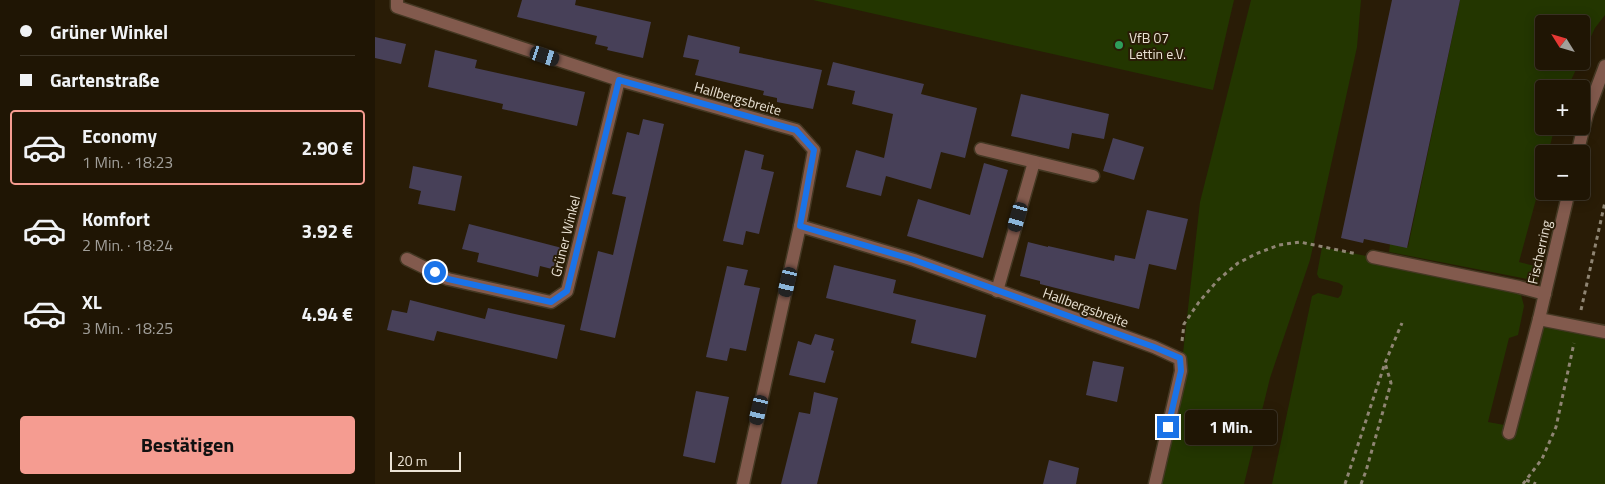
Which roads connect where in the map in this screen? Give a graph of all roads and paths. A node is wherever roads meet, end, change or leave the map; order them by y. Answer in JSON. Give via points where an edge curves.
{"nodes":[{"id":1,"x":397,"y":0,"type":"edge"},
{"id":2,"x":1605,"y":66,"type":"edge"},
{"id":3,"x":619,"y":80,"type":"junction"},
{"id":4,"x":1579,"y":145,"type":"edge"},
{"id":5,"x":981,"y":149,"type":"dead end"},
{"id":6,"x":1034,"y":162,"type":"junction"},
{"id":7,"x":1093,"y":176,"type":"dead end"},
{"id":8,"x":1567,"y":200,"type":"edge"},
{"id":9,"x":1605,"y":202,"type":"edge"},
{"id":10,"x":800,"y":226,"type":"junction"},
{"id":11,"x":1373,"y":257,"type":"joint"},
{"id":12,"x":407,"y":259,"type":"dead end"},
{"id":13,"x":997,"y":291,"type":"junction"},
{"id":14,"x":1545,"y":294,"type":"junction"},
{"id":15,"x":1539,"y":319,"type":"junction"},
{"id":16,"x":1401,"y":322,"type":"dead end"},
{"id":17,"x":1577,"y":326,"type":"junction"},
{"id":18,"x":1605,"y":332,"type":"edge"},
{"id":19,"x":1180,"y":358,"type":"junction"},
{"id":20,"x":1385,"y":363,"type":"junction"},
{"id":21,"x":1509,"y":433,"type":"dead end"},
{"id":22,"x":1526,"y":480,"type":"junction"},
{"id":23,"x":743,"y":484,"type":"edge"},
{"id":24,"x":1155,"y":484,"type":"edge"},
{"id":25,"x":1345,"y":484,"type":"edge"},
{"id":26,"x":1361,"y":484,"type":"edge"},
{"id":27,"x":1523,"y":484,"type":"edge"},
{"id":28,"x":1536,"y":484,"type":"edge"}],
"edges":[{"from":1,"to":3,"type":"street","name":"Hallbergsbreite","via":[[397,7]]},
{"from":2,"to":4,"type":"street"},
{"from":3,"to":10,"type":"street","name":"Hallbergsbreite","via":[[796,130],[814,150]]},
{"from":3,"to":12,"type":"street","name":"Grüner Winkel","via":[[567,291],[551,302],[448,279]]},
{"from":5,"to":6,"type":"street"},
{"from":6,"to":7,"type":"street"},
{"from":6,"to":13,"type":"street"},
{"from":8,"to":14,"type":"street","name":"Fischerring"},
{"from":9,"to":17,"type":"path"},
{"from":10,"to":13,"type":"street","name":"Hallbergsbreite","via":[[914,260]]},
{"from":10,"to":23,"type":"street"},
{"from":11,"to":14,"type":"street"},
{"from":11,"to":19,"type":"path","via":[[1300,242],[1257,253],[1217,280],[1184,324]]},
{"from":13,"to":19,"type":"street","name":"Hallbergsbreite"},
{"from":14,"to":15,"type":"street","name":"Fischerring"},
{"from":15,"to":17,"type":"street"},
{"from":15,"to":21,"type":"street","name":"Fischerring"},
{"from":16,"to":20,"type":"path"},
{"from":17,"to":18,"type":"street"},
{"from":17,"to":22,"type":"path","via":[[1556,427],[1542,459]]},
{"from":19,"to":24,"type":"street","via":[[1181,371]]},
{"from":20,"to":25,"type":"path"},
{"from":20,"to":26,"type":"path","via":[[1391,383]]},
{"from":22,"to":27,"type":"path"},
{"from":22,"to":28,"type":"path"}]}
